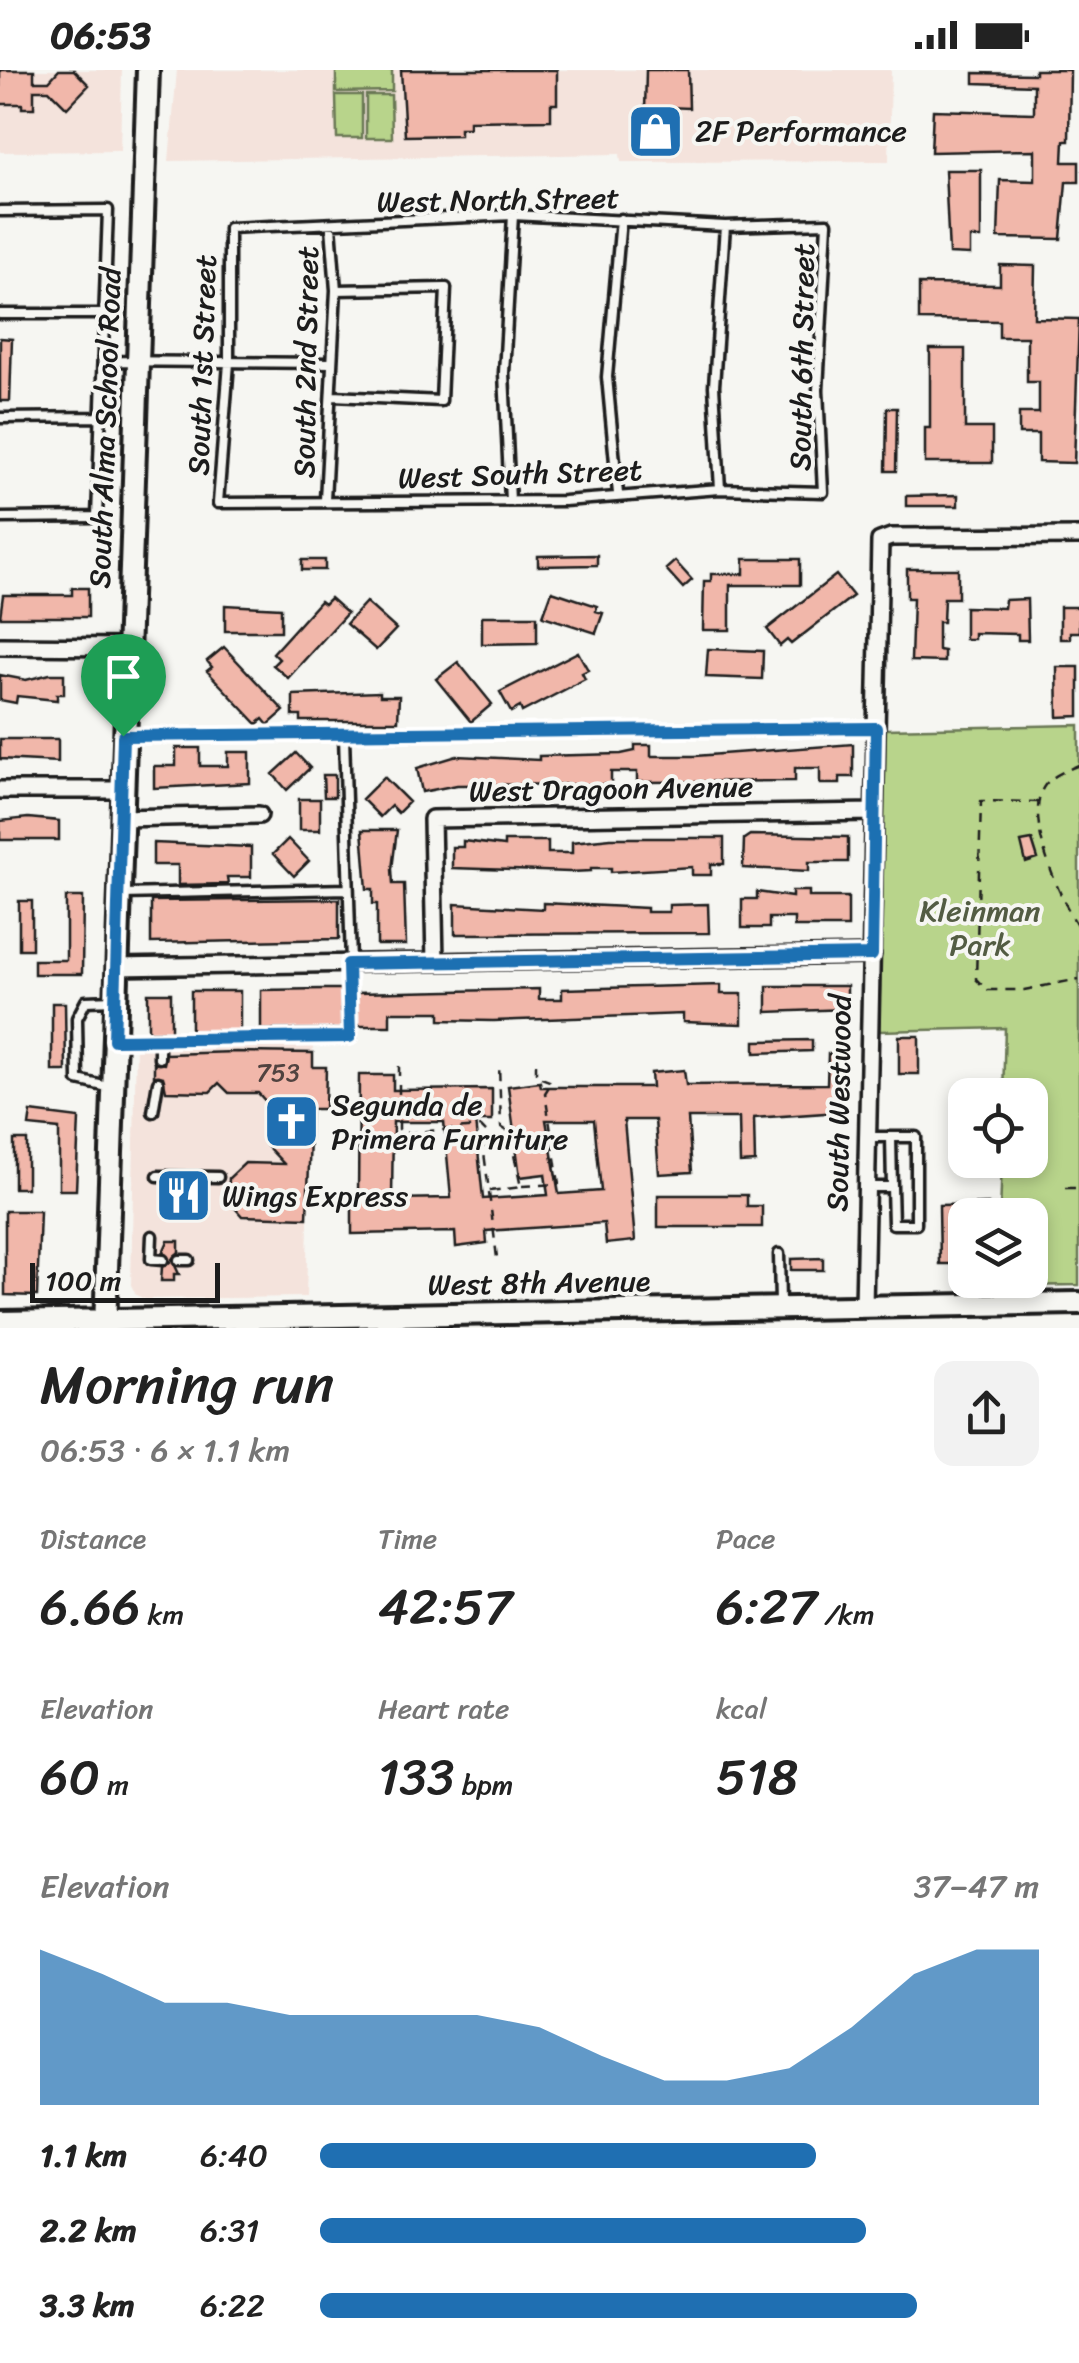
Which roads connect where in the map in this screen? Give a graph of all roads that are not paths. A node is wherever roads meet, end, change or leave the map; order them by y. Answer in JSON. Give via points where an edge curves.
{"nodes":[{"id":1,"x":148,"y":70,"type":"edge"},
{"id":2,"x":0,"y":211,"type":"edge"},
{"id":3,"x":513,"y":216,"type":"junction"},
{"id":4,"x":621,"y":218,"type":"junction"},
{"id":5,"x":827,"y":223,"type":"joint"},
{"id":6,"x":331,"y":226,"type":"junction"},
{"id":7,"x":725,"y":226,"type":"junction"},
{"id":8,"x":229,"y":228,"type":"joint"},
{"id":9,"x":336,"y":290,"type":"junction"},
{"id":10,"x":0,"y":314,"type":"edge"},
{"id":11,"x":106,"y":314,"type":"junction"},
{"id":12,"x":105,"y":361,"type":"junction"},
{"id":13,"x":138,"y":362,"type":"junction"},
{"id":14,"x":229,"y":363,"type":"junction"},
{"id":15,"x":331,"y":363,"type":"junction"},
{"id":16,"x":333,"y":396,"type":"junction"},
{"id":17,"x":102,"y":417,"type":"junction"},
{"id":18,"x":0,"y":418,"type":"edge"},
{"id":19,"x":720,"y":489,"type":"junction"},
{"id":20,"x":823,"y":492,"type":"joint"},
{"id":21,"x":618,"y":494,"type":"junction"},
{"id":22,"x":325,"y":500,"type":"junction"},
{"id":23,"x":510,"y":501,"type":"junction"},
{"id":24,"x":218,"y":503,"type":"joint"},
{"id":25,"x":0,"y":518,"type":"edge"},
{"id":26,"x":1079,"y":536,"type":"edge"},
{"id":27,"x":0,"y":646,"type":"edge"},
{"id":28,"x":127,"y":647,"type":"junction"},
{"id":29,"x":876,"y":728,"type":"junction"},
{"id":30,"x":123,"y":736,"type":"junction"},
{"id":31,"x":344,"y":736,"type":"junction"},
{"id":32,"x":0,"y":790,"type":"edge"},
{"id":33,"x":121,"y":790,"type":"junction"},
{"id":34,"x":874,"y":812,"type":"junction"},
{"id":35,"x":259,"y":815,"type":"dead end"},
{"id":36,"x":120,"y":818,"type":"junction"},
{"id":37,"x":348,"y":889,"type":"junction"},
{"id":38,"x":118,"y":894,"type":"junction"},
{"id":39,"x":872,"y":955,"type":"junction"},
{"id":40,"x":435,"y":962,"type":"junction"},
{"id":41,"x":349,"y":964,"type":"junction"},
{"id":42,"x":116,"y":967,"type":"junction"},
{"id":43,"x":114,"y":1000,"type":"junction"},
{"id":44,"x":160,"y":1039,"type":"junction"},
{"id":45,"x":114,"y":1040,"type":"junction"},
{"id":46,"x":159,"y":1058,"type":"dead end"},
{"id":47,"x":158,"y":1082,"type":"dead end"},
{"id":48,"x":112,"y":1088,"type":"junction"},
{"id":49,"x":153,"y":1112,"type":"dead end"},
{"id":50,"x":868,"y":1137,"type":"junction"},
{"id":51,"x":891,"y":1137,"type":"junction"},
{"id":52,"x":158,"y":1176,"type":"dead end"},
{"id":53,"x":218,"y":1177,"type":"dead end"},
{"id":54,"x":892,"y":1186,"type":"junction"},
{"id":55,"x":868,"y":1187,"type":"junction"},
{"id":56,"x":152,"y":1236,"type":"dead end"},
{"id":57,"x":779,"y":1254,"type":"dead end"},
{"id":58,"x":163,"y":1260,"type":"dead end"},
{"id":59,"x":179,"y":1260,"type":"dead end"},
{"id":60,"x":189,"y":1260,"type":"dead end"},
{"id":61,"x":1079,"y":1302,"type":"edge"},
{"id":62,"x":864,"y":1307,"type":"junction"},
{"id":63,"x":780,"y":1308,"type":"junction"},
{"id":64,"x":677,"y":1319,"type":"edge"},
{"id":65,"x":0,"y":1322,"type":"edge"},
{"id":66,"x":410,"y":1322,"type":"edge"},
{"id":67,"x":105,"y":1324,"type":"edge"}],
"edges":[{"from":1,"to":13,"type":"main road","name":"South Alma School Road"},
{"from":2,"to":11,"type":"lane","via":[[108,210]]},
{"from":3,"to":4,"type":"lane","name":"West North Street"},
{"from":3,"to":6,"type":"lane","name":"West North Street"},
{"from":3,"to":23,"type":"lane","via":[[504,374]]},
{"from":4,"to":7,"type":"lane","name":"West North Street"},
{"from":4,"to":21,"type":"lane","via":[[607,376]]},
{"from":5,"to":7,"type":"lane","name":"West North Street"},
{"from":5,"to":20,"type":"lane","name":"South 6th Street","via":[[818,390]]},
{"from":6,"to":8,"type":"lane","name":"West North Street"},
{"from":6,"to":9,"type":"lane","name":"South 2nd Street"},
{"from":7,"to":19,"type":"lane","via":[[714,386]]},
{"from":8,"to":14,"type":"lane","name":"South 1st Street"},
{"from":9,"to":15,"type":"lane","name":"South 2nd Street"},
{"from":9,"to":16,"type":"lane","via":[[446,288],[441,401]]},
{"from":10,"to":11,"type":"lane"},
{"from":11,"to":12,"type":"lane"},
{"from":12,"to":13,"type":"lane"},
{"from":12,"to":17,"type":"lane"},
{"from":13,"to":14,"type":"lane"},
{"from":13,"to":28,"type":"main road","name":"South Alma School Road"},
{"from":14,"to":15,"type":"lane"},
{"from":14,"to":24,"type":"lane","name":"South 1st Street"},
{"from":15,"to":16,"type":"lane","name":"South 2nd Street"},
{"from":16,"to":22,"type":"lane","name":"South 2nd Street"},
{"from":17,"to":18,"type":"lane"},
{"from":17,"to":25,"type":"lane","via":[[97,517]]},
{"from":19,"to":20,"type":"lane","name":"West South Street"},
{"from":19,"to":21,"type":"lane","name":"West South Street"},
{"from":21,"to":23,"type":"lane","name":"West South Street"},
{"from":22,"to":23,"type":"lane","name":"West South Street"},
{"from":22,"to":24,"type":"lane","name":"West South Street"},
{"from":26,"to":29,"type":"street","name":"South Westwood","via":[[880,541]]},
{"from":27,"to":28,"type":"street"},
{"from":28,"to":30,"type":"main road","name":"South Alma School Road"},
{"from":29,"to":31,"type":"lane"},
{"from":29,"to":34,"type":"street","name":"South Westwood"},
{"from":30,"to":31,"type":"lane"},
{"from":30,"to":33,"type":"main road","name":"South Alma School Road"},
{"from":31,"to":37,"type":"lane"},
{"from":32,"to":33,"type":"street"},
{"from":33,"to":36,"type":"main road","name":"South Alma School Road"},
{"from":34,"to":39,"type":"street","name":"South Westwood"},
{"from":34,"to":40,"type":"street","name":"West Dragoon Avenue","via":[[432,819]]},
{"from":35,"to":36,"type":"street"},
{"from":36,"to":38,"type":"main road","name":"South Alma School Road"},
{"from":37,"to":38,"type":"lane"},
{"from":37,"to":41,"type":"lane"},
{"from":38,"to":42,"type":"main road","name":"South Alma School Road"},
{"from":39,"to":40,"type":"street"},
{"from":39,"to":50,"type":"street","name":"South Westwood"},
{"from":40,"to":41,"type":"street"},
{"from":41,"to":42,"type":"street"},
{"from":41,"to":44,"type":"lane","via":[[350,1037]]},
{"from":42,"to":43,"type":"main road","name":"South Alma School Road"},
{"from":43,"to":45,"type":"main road","name":"South Alma School Road"},
{"from":43,"to":48,"type":"lane","via":[[86,1001],[76,1018],[78,1080]]},
{"from":44,"to":45,"type":"lane"},
{"from":44,"to":46,"type":"lane"},
{"from":45,"to":48,"type":"main road","name":"South Alma School Road"},
{"from":47,"to":49,"type":"lane"},
{"from":48,"to":67,"type":"main road","name":"South Alma School Road"},
{"from":50,"to":51,"type":"lane"},
{"from":50,"to":55,"type":"street","name":"South Westwood"},
{"from":51,"to":54,"type":"lane"},
{"from":51,"to":54,"type":"lane","via":[[916,1137],[916,1224],[893,1224]]},
{"from":52,"to":53,"type":"lane"},
{"from":54,"to":55,"type":"lane"},
{"from":55,"to":62,"type":"street","name":"South Westwood"},
{"from":56,"to":58,"type":"lane","via":[[151,1259]]},
{"from":57,"to":63,"type":"lane"},
{"from":59,"to":60,"type":"lane"},
{"from":61,"to":62,"type":"main road","name":"West 8th Avenue"},
{"from":62,"to":63,"type":"main road","name":"West 8th Avenue"},
{"from":63,"to":64,"type":"main road","name":"West 8th Avenue"},
{"from":64,"to":66,"type":"main road","name":"West 8th Avenue"},
{"from":65,"to":67,"type":"main road","name":"West 8th Avenue"},
{"from":66,"to":67,"type":"main road","name":"West 8th Avenue"}]}
